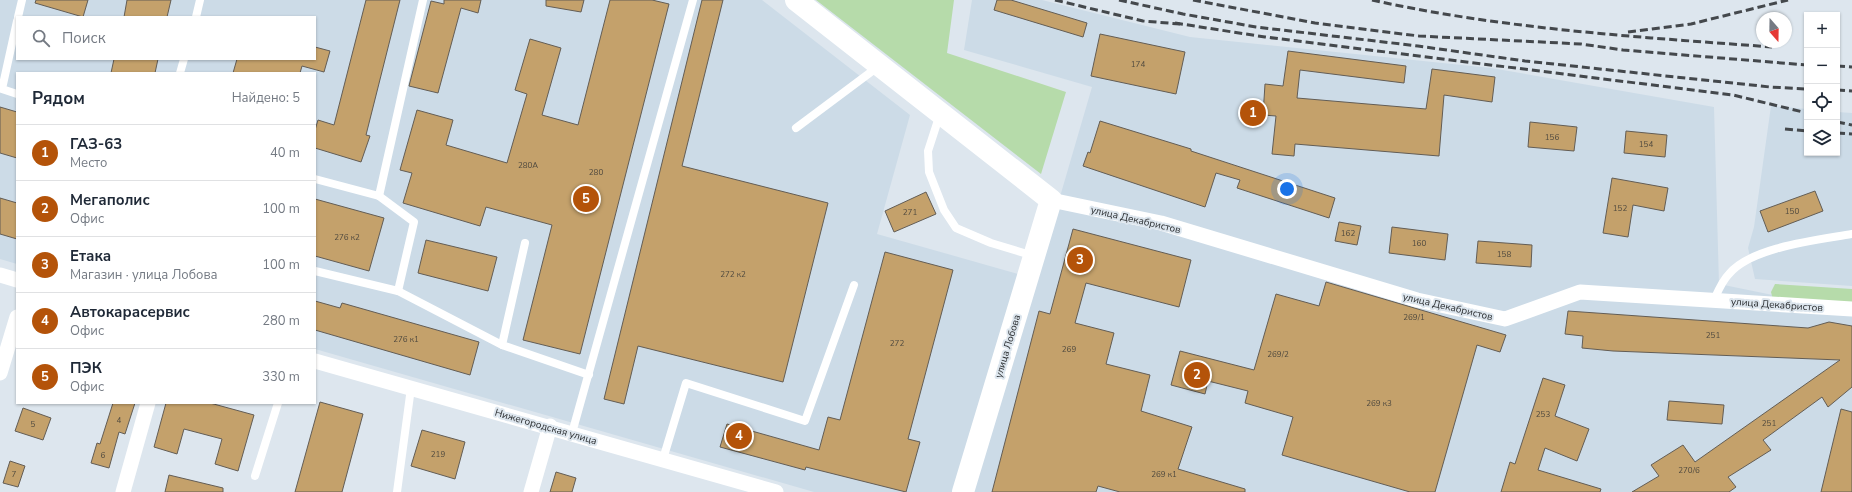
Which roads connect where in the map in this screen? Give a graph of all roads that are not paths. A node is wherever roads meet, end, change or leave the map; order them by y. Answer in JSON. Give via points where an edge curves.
{"nodes":[{"id":1,"x":22,"y":0,"type":"edge"},
{"id":2,"x":200,"y":0,"type":"edge"},
{"id":3,"x":423,"y":0,"type":"edge"},
{"id":4,"x":693,"y":0,"type":"edge"},
{"id":5,"x":796,"y":0,"type":"edge"},
{"id":6,"x":18,"y":16,"type":"edge"},
{"id":7,"x":196,"y":16,"type":"edge"},
{"id":8,"x":16,"y":26,"type":"edge"},
{"id":9,"x":184,"y":60,"type":"edge"},
{"id":10,"x":880,"y":66,"type":"junction"},
{"id":11,"x":180,"y":72,"type":"edge"},
{"id":12,"x":16,"y":94,"type":"edge"},
{"id":13,"x":940,"y":113,"type":"junction"},
{"id":14,"x":796,"y":128,"type":"dead end"},
{"id":15,"x":316,"y":179,"type":"edge"},
{"id":16,"x":379,"y":196,"type":"junction"},
{"id":17,"x":1051,"y":200,"type":"junction"},
{"id":18,"x":1852,"y":234,"type":"edge"},
{"id":19,"x":525,"y":243,"type":"dead end"},
{"id":20,"x":1034,"y":256,"type":"junction"},
{"id":21,"x":316,"y":271,"type":"edge"},
{"id":22,"x":0,"y":275,"type":"edge"},
{"id":23,"x":16,"y":280,"type":"edge"},
{"id":24,"x":854,"y":285,"type":"dead end"},
{"id":25,"x":398,"y":291,"type":"junction"},
{"id":26,"x":1714,"y":300,"type":"junction"},
{"id":27,"x":1852,"y":309,"type":"edge"},
{"id":28,"x":16,"y":320,"type":"edge"},
{"id":29,"x":502,"y":345,"type":"junction"},
{"id":30,"x":316,"y":361,"type":"edge"},
{"id":31,"x":0,"y":373,"type":"edge"},
{"id":32,"x":588,"y":374,"type":"junction"},
{"id":33,"x":411,"y":388,"type":"junction"},
{"id":34,"x":148,"y":404,"type":"edge"},
{"id":35,"x":278,"y":404,"type":"edge"},
{"id":36,"x":550,"y":426,"type":"junction"},
{"id":37,"x":572,"y":433,"type":"junction"},
{"id":38,"x":663,"y":459,"type":"junction"},
{"id":39,"x":255,"y":476,"type":"dead end"},
{"id":40,"x":748,"y":488,"type":"edge"},
{"id":41,"x":123,"y":492,"type":"edge"},
{"id":42,"x":397,"y":492,"type":"edge"},
{"id":43,"x":531,"y":492,"type":"edge"},
{"id":44,"x":776,"y":492,"type":"edge"},
{"id":45,"x":964,"y":492,"type":"edge"}],
"edges":[{"from":1,"to":6,"type":"lane"},
{"from":2,"to":7,"type":"lane"},
{"from":3,"to":16,"type":"lane"},
{"from":4,"to":32,"type":"lane"},
{"from":5,"to":10,"type":"street"},
{"from":8,"to":12,"type":"lane","via":[[2,89]]},
{"from":9,"to":11,"type":"lane"},
{"from":10,"to":13,"type":"street"},
{"from":10,"to":14,"type":"lane"},
{"from":13,"to":17,"type":"street"},
{"from":13,"to":20,"type":"lane","via":[[928,151],[929,172],[944,210],[956,228],[991,243]]},
{"from":15,"to":16,"type":"lane"},
{"from":16,"to":25,"type":"lane","via":[[414,222]]},
{"from":17,"to":20,"type":"street","name":"улица Лобова"},
{"from":17,"to":26,"type":"street","name":"улица Декабристов","via":[[1161,223],[1417,300],[1505,319],[1580,292]]},
{"from":18,"to":26,"type":"lane","via":[[1798,243],[1750,257],[1729,273]]},
{"from":19,"to":29,"type":"lane"},
{"from":20,"to":45,"type":"street","name":"улица Лобова"},
{"from":21,"to":25,"type":"lane"},
{"from":22,"to":23,"type":"street"},
{"from":24,"to":38,"type":"lane","via":[[805,421],[686,383]]},
{"from":25,"to":29,"type":"lane"},
{"from":26,"to":27,"type":"street","name":"улица Декабристов"},
{"from":28,"to":31,"type":"street"},
{"from":29,"to":32,"type":"lane"},
{"from":30,"to":33,"type":"street","name":"Нижегородская улица"},
{"from":32,"to":37,"type":"lane"},
{"from":33,"to":36,"type":"street","name":"Нижегородская улица"},
{"from":33,"to":42,"type":"lane"},
{"from":34,"to":41,"type":"street"},
{"from":35,"to":39,"type":"lane"},
{"from":36,"to":37,"type":"street","name":"Нижегородская улица"},
{"from":36,"to":43,"type":"street"},
{"from":37,"to":38,"type":"street","name":"Нижегородская улица"},
{"from":38,"to":40,"type":"street","name":"Нижегородская улица"},
{"from":40,"to":44,"type":"street","name":"Нижегородская улица"}]}
